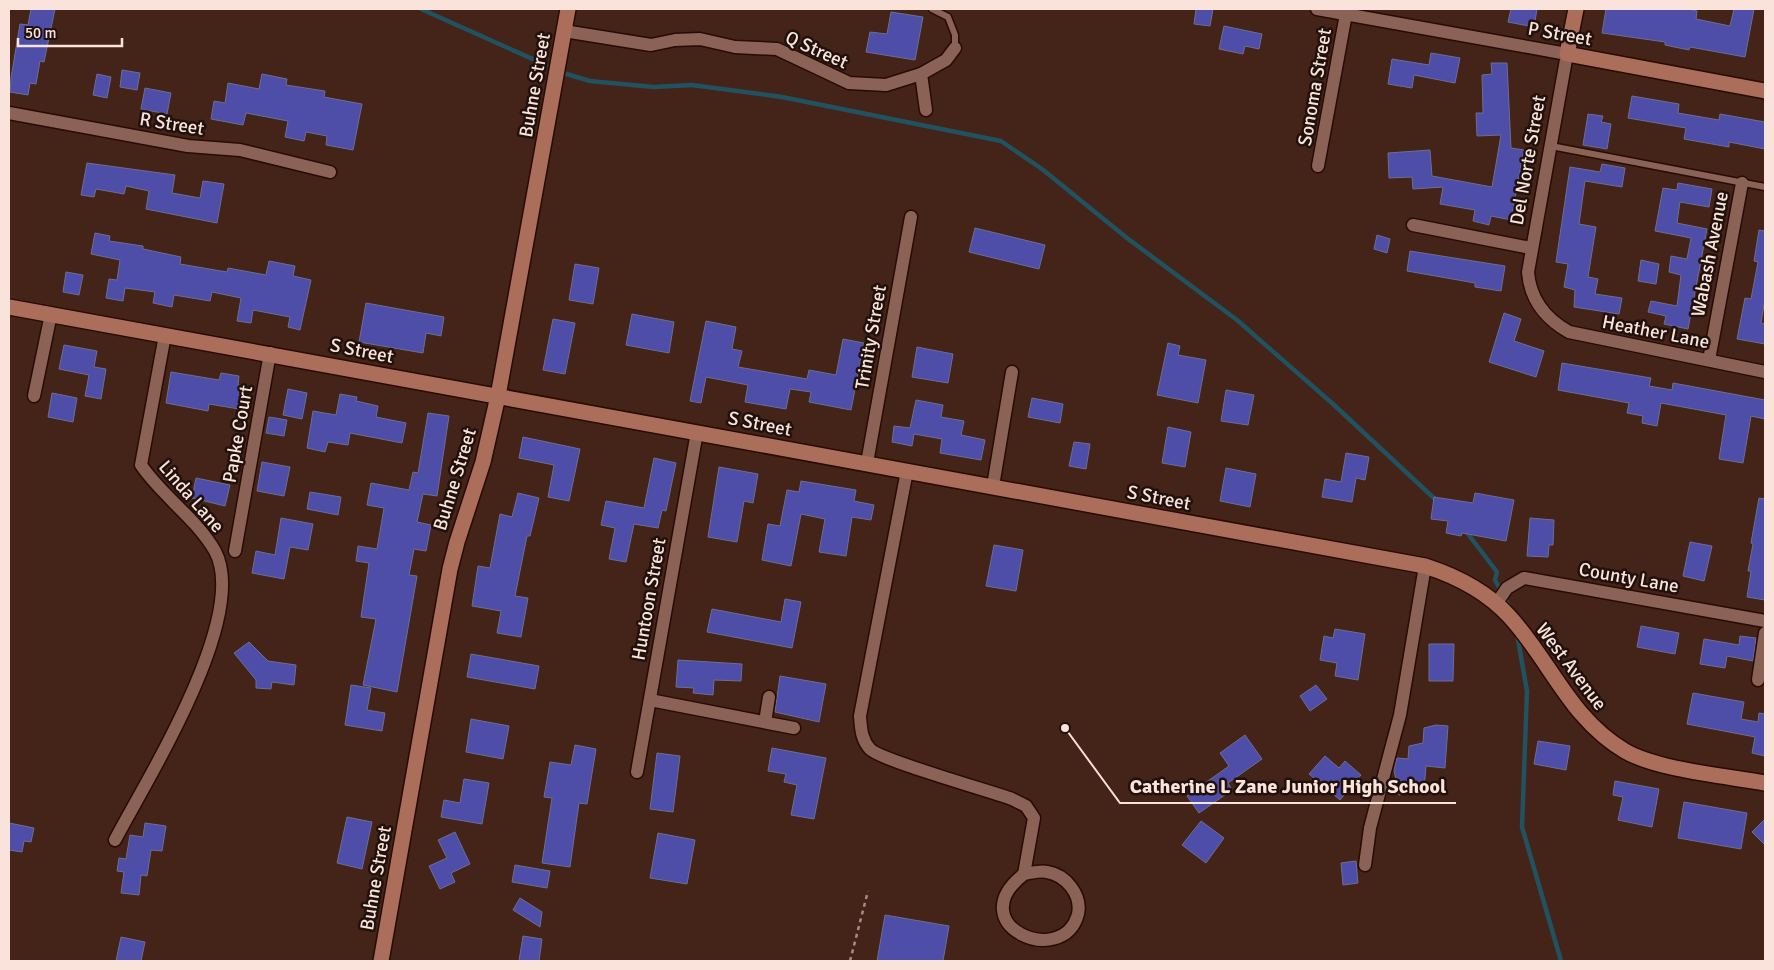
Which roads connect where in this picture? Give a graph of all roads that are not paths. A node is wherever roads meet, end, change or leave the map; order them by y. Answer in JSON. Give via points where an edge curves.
{"nodes":[{"id":1,"x":568,"y":9,"type":"edge"},
{"id":2,"x":932,"y":9,"type":"edge"},
{"id":3,"x":1317,"y":9,"type":"edge"},
{"id":4,"x":1576,"y":9,"type":"edge"},
{"id":5,"x":1361,"y":13,"type":"edge"},
{"id":6,"x":1346,"y":14,"type":"junction"},
{"id":7,"x":564,"y":31,"type":"junction"},
{"id":8,"x":956,"y":48,"type":"joint"},
{"id":9,"x":1567,"y":54,"type":"junction"},
{"id":10,"x":921,"y":74,"type":"junction"},
{"id":11,"x":1765,"y":91,"type":"edge"},
{"id":12,"x":926,"y":110,"type":"dead end"},
{"id":13,"x":9,"y":113,"type":"edge"},
{"id":14,"x":1551,"y":146,"type":"junction"},
{"id":15,"x":1318,"y":166,"type":"dead end"},
{"id":16,"x":330,"y":172,"type":"dead end"},
{"id":17,"x":1742,"y":184,"type":"junction"},
{"id":18,"x":1765,"y":187,"type":"edge"},
{"id":19,"x":911,"y":217,"type":"dead end"},
{"id":20,"x":1413,"y":225,"type":"dead end"},
{"id":21,"x":1532,"y":248,"type":"junction"},
{"id":22,"x":9,"y":306,"type":"edge"},
{"id":23,"x":51,"y":314,"type":"junction"},
{"id":24,"x":1546,"y":315,"type":"joint"},
{"id":25,"x":165,"y":335,"type":"junction"},
{"id":26,"x":270,"y":353,"type":"junction"},
{"id":27,"x":1709,"y":360,"type":"junction"},
{"id":28,"x":1012,"y":372,"type":"dead end"},
{"id":29,"x":1765,"y":372,"type":"edge"},
{"id":30,"x":34,"y":396,"type":"dead end"},
{"id":31,"x":498,"y":396,"type":"junction"},
{"id":32,"x":697,"y":432,"type":"junction"},
{"id":33,"x":867,"y":464,"type":"junction"},
{"id":34,"x":907,"y":471,"type":"junction"},
{"id":35,"x":993,"y":486,"type":"junction"},
{"id":36,"x":235,"y":551,"type":"dead end"},
{"id":37,"x":1424,"y":566,"type":"junction"},
{"id":38,"x":1496,"y":604,"type":"junction"},
{"id":39,"x":1765,"y":621,"type":"edge"},
{"id":40,"x":1765,"y":633,"type":"edge"},
{"id":41,"x":1758,"y":680,"type":"dead end"},
{"id":42,"x":769,"y":697,"type":"dead end"},
{"id":43,"x":650,"y":700,"type":"junction"},
{"id":44,"x":765,"y":722,"type":"junction"},
{"id":45,"x":794,"y":728,"type":"dead end"},
{"id":46,"x":637,"y":772,"type":"dead end"},
{"id":47,"x":1765,"y":783,"type":"edge"},
{"id":48,"x":115,"y":840,"type":"dead end"},
{"id":49,"x":1365,"y":865,"type":"dead end"},
{"id":50,"x":1024,"y":874,"type":"junction"},
{"id":51,"x":381,"y":961,"type":"edge"}],
"edges":[{"from":1,"to":7,"type":"main road","name":"Buhne Street"},
{"from":2,"to":8,"type":"lane","via":[[948,16]]},
{"from":3,"to":6,"type":"street","name":"P Street"},
{"from":4,"to":9,"type":"main road","name":"Del Norte Street"},
{"from":5,"to":6,"type":"street","name":"P Street"},
{"from":5,"to":9,"type":"street","name":"P Street"},
{"from":6,"to":15,"type":"street","name":"Sonoma Street"},
{"from":7,"to":10,"type":"street","name":"Q Street","via":[[651,45],[700,39],[735,47],[778,49],[849,83],[886,85]]},
{"from":7,"to":31,"type":"main road","name":"Buhne Street"},
{"from":8,"to":10,"type":"street","name":"Q Street","via":[[946,60]]},
{"from":9,"to":11,"type":"main road","name":"P Street"},
{"from":9,"to":14,"type":"street","name":"Del Norte Street"},
{"from":10,"to":12,"type":"street"},
{"from":13,"to":16,"type":"street","name":"R Street","via":[[188,146],[240,150]]},
{"from":14,"to":17,"type":"lane"},
{"from":14,"to":21,"type":"street","name":"Del Norte Street"},
{"from":17,"to":18,"type":"lane"},
{"from":17,"to":27,"type":"street","name":"Wabash Avenue"},
{"from":19,"to":33,"type":"street","name":"Trinity Street"},
{"from":20,"to":21,"type":"street"},
{"from":21,"to":24,"type":"street","name":"Del Norte Street","via":[[1529,286]]},
{"from":22,"to":23,"type":"main road","name":"S Street"},
{"from":23,"to":25,"type":"main road","name":"S Street"},
{"from":23,"to":30,"type":"street"},
{"from":24,"to":27,"type":"street","name":"Heather Lane","via":[[1569,332],[1585,337]]},
{"from":25,"to":26,"type":"main road","name":"S Street"},
{"from":25,"to":48,"type":"street","name":"Linda Lane","via":[[141,465],[216,552],[222,591],[211,645],[198,681]]},
{"from":26,"to":31,"type":"main road","name":"S Street"},
{"from":26,"to":36,"type":"street","name":"Papke Court"},
{"from":27,"to":29,"type":"street","name":"Heather Lane"},
{"from":28,"to":35,"type":"street"},
{"from":31,"to":32,"type":"main road","name":"S Street"},
{"from":31,"to":51,"type":"main road","name":"Buhne Street","via":[[483,462],[450,569]]},
{"from":32,"to":33,"type":"main road","name":"S Street"},
{"from":32,"to":43,"type":"street","name":"Huntoon Street"},
{"from":33,"to":34,"type":"main road","name":"S Street"},
{"from":34,"to":35,"type":"main road","name":"S Street"},
{"from":34,"to":50,"type":"street","via":[[860,716],[861,735],[870,750],[890,759],[1026,806],[1034,818]]},
{"from":35,"to":37,"type":"main road","name":"S Street"},
{"from":37,"to":38,"type":"main road","name":"S Street","via":[[1466,583]]},
{"from":37,"to":49,"type":"street","via":[[1400,715],[1370,828]]},
{"from":38,"to":39,"type":"street","name":"County Lane","via":[[1507,588],[1524,578]]},
{"from":38,"to":47,"type":"main road","name":"West Avenue","via":[[1521,630],[1576,710],[1617,746],[1650,762]]},
{"from":40,"to":41,"type":"street"},
{"from":42,"to":44,"type":"street"},
{"from":43,"to":44,"type":"street"},
{"from":43,"to":46,"type":"street","name":"Huntoon Street"},
{"from":44,"to":45,"type":"street"},
{"from":50,"to":50,"type":"street","via":[[1047,871],[1062,878],[1076,896],[1078,913],[1073,928],[1062,940],[1036,946],[1020,941],[1008,928],[1004,901],[1011,885]]}]}
